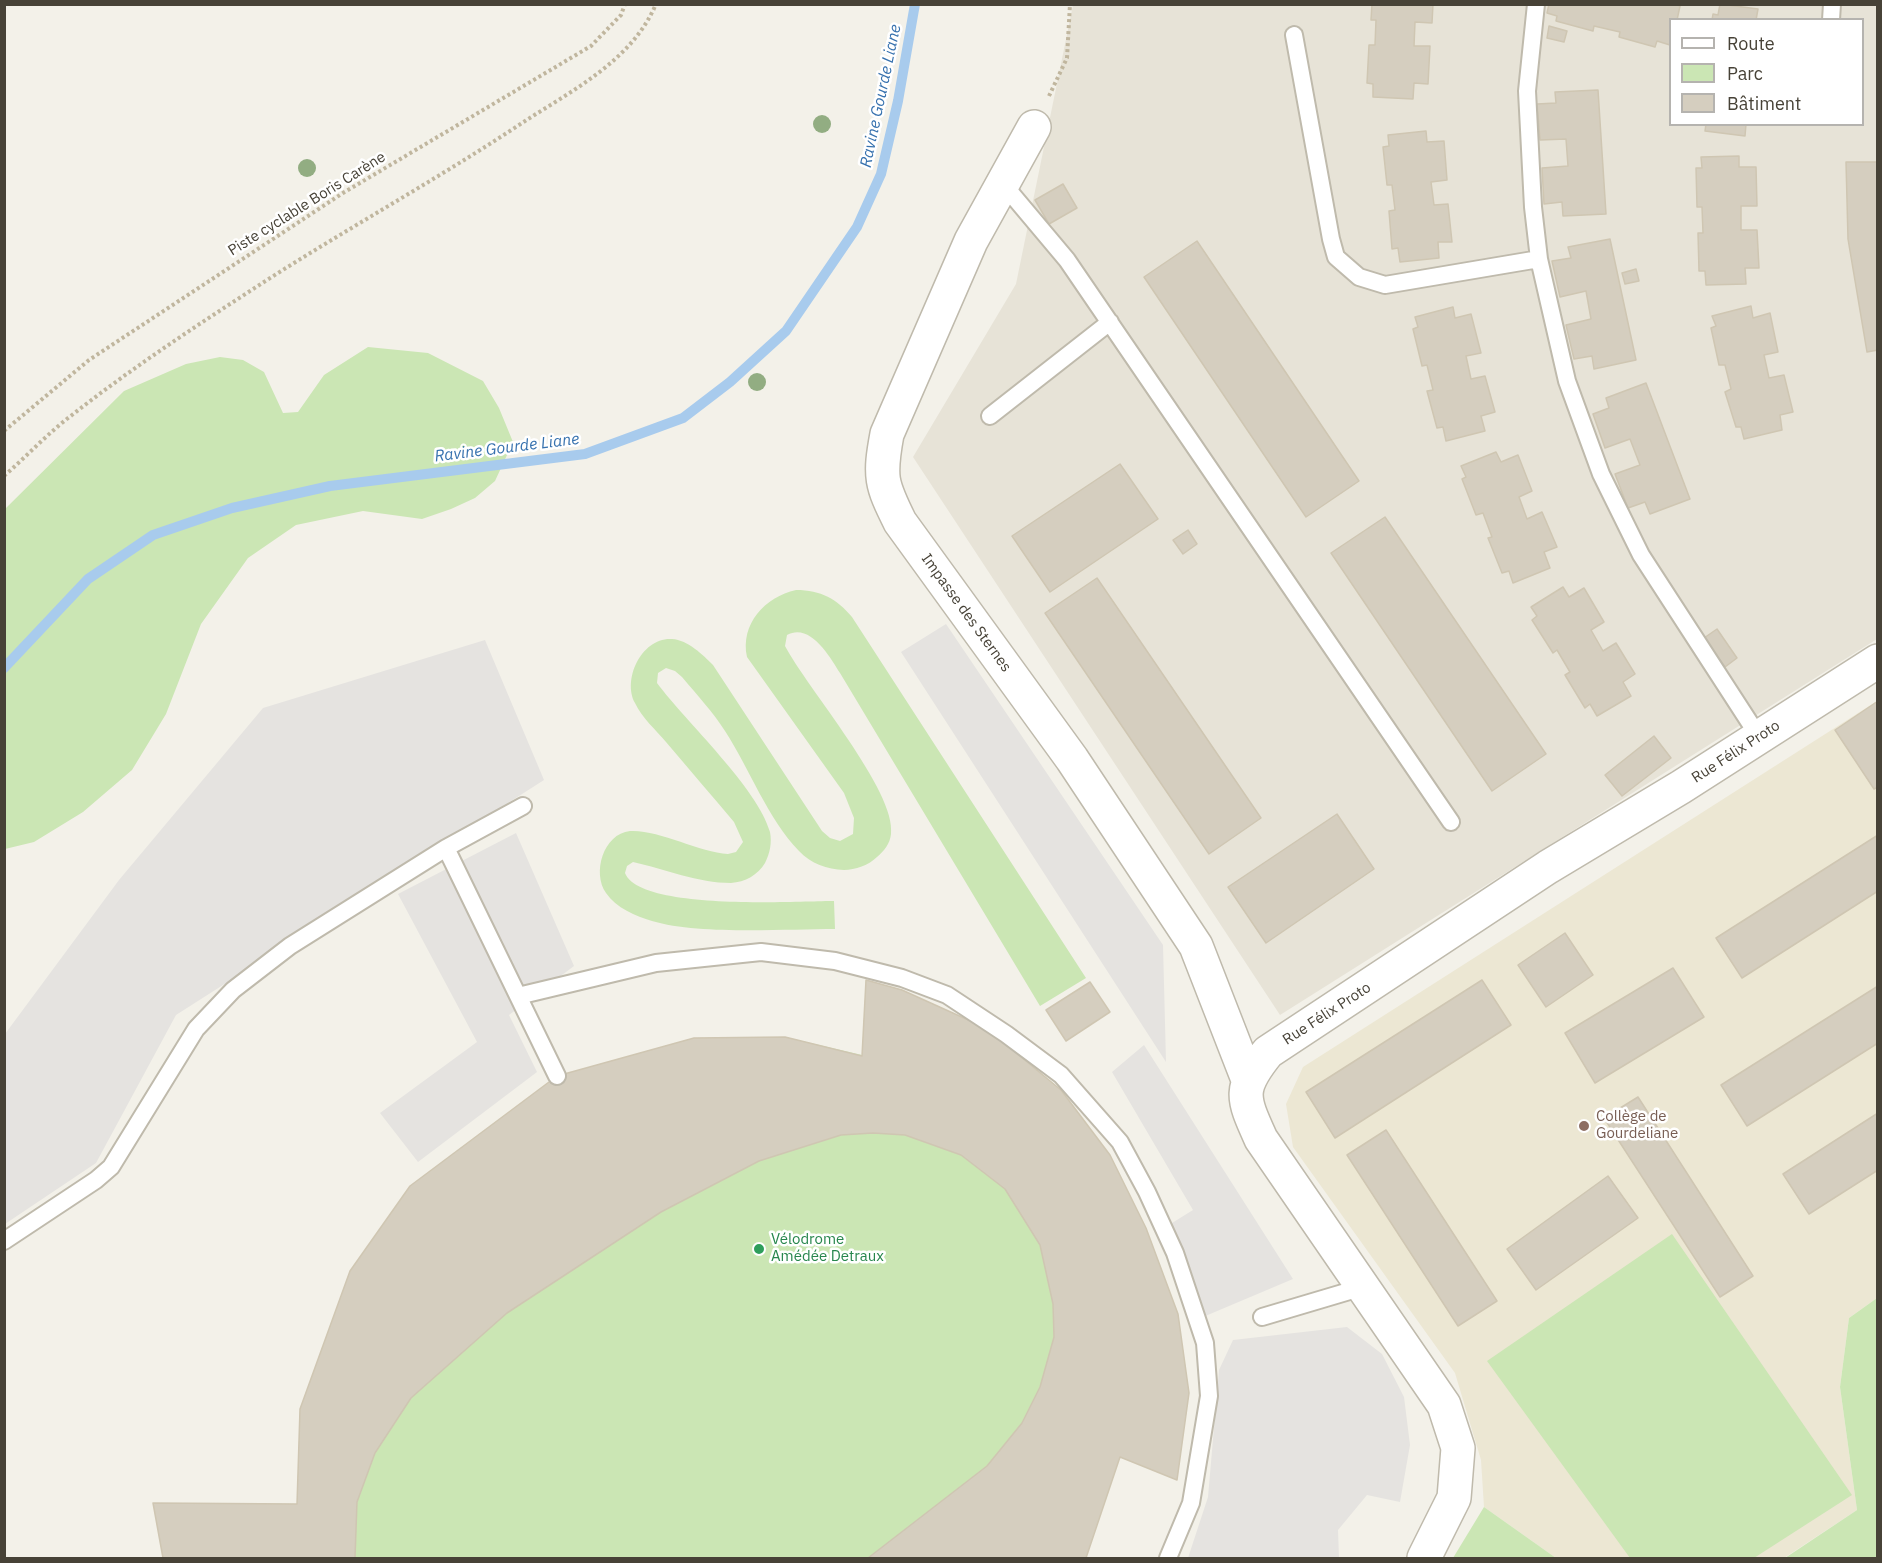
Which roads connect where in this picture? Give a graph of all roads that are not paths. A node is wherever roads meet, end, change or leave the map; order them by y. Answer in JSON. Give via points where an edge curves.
{"nodes":[{"id":1,"x":1536,"y":4,"type":"edge"},
{"id":2,"x":1294,"y":35,"type":"dead end"},
{"id":3,"x":1034,"y":127,"type":"road end"},
{"id":4,"x":1004,"y":185,"type":"junction"},
{"id":5,"x":1539,"y":259,"type":"junction"},
{"id":6,"x":1110,"y":322,"type":"junction"},
{"id":7,"x":990,"y":416,"type":"dead end"},
{"id":8,"x":1878,"y":661,"type":"edge"},
{"id":9,"x":1759,"y":737,"type":"junction"},
{"id":10,"x":523,"y":806,"type":"dead end"},
{"id":11,"x":1451,"y":822,"type":"dead end"},
{"id":12,"x":446,"y":848,"type":"junction"},
{"id":13,"x":518,"y":996,"type":"junction"},
{"id":14,"x":557,"y":1076,"type":"dead end"},
{"id":15,"x":1247,"y":1077,"type":"junction"},
{"id":16,"x":4,"y":1241,"type":"edge"},
{"id":17,"x":1363,"y":1287,"type":"junction"},
{"id":18,"x":1262,"y":1317,"type":"dead end"},
{"id":19,"x":1168,"y":1558,"type":"edge"},
{"id":20,"x":1424,"y":1558,"type":"edge"}],
"edges":[{"from":1,"to":5,"type":"lane","via":[[1527,91]]},
{"from":2,"to":5,"type":"lane","via":[[1336,256],[1359,277],[1385,285]]},
{"from":3,"to":4,"type":"street","name":"Impasse des Sternes"},
{"from":4,"to":6,"type":"lane","via":[[1067,260]]},
{"from":4,"to":15,"type":"street","name":"Impasse des Sternes","via":[[971,241],[887,434],[880,467],[884,489],[900,522],[1072,759],[1196,946]]},
{"from":5,"to":9,"type":"lane","via":[[1567,381],[1601,474],[1641,555]]},
{"from":6,"to":7,"type":"lane"},
{"from":6,"to":11,"type":"lane"},
{"from":8,"to":9,"type":"street","name":"Rue Félix Proto"},
{"from":9,"to":15,"type":"street","name":"Rue Félix Proto","via":[[1548,867],[1277,1046]]},
{"from":10,"to":12,"type":"lane"},
{"from":12,"to":13,"type":"lane"},
{"from":12,"to":16,"type":"lane","via":[[290,946],[233,990],[196,1029],[111,1167]]},
{"from":13,"to":14,"type":"lane"},
{"from":13,"to":19,"type":"lane","via":[[656,963],[761,952],[835,961],[902,978],[947,995],[1061,1075],[1120,1142],[1142,1182],[1175,1253],[1205,1343],[1209,1396],[1191,1503]]},
{"from":15,"to":17,"type":"street","via":[[1246,1108],[1261,1139]]},
{"from":17,"to":18,"type":"lane"},
{"from":17,"to":20,"type":"street","via":[[1444,1405],[1458,1448],[1454,1498]]}]}
